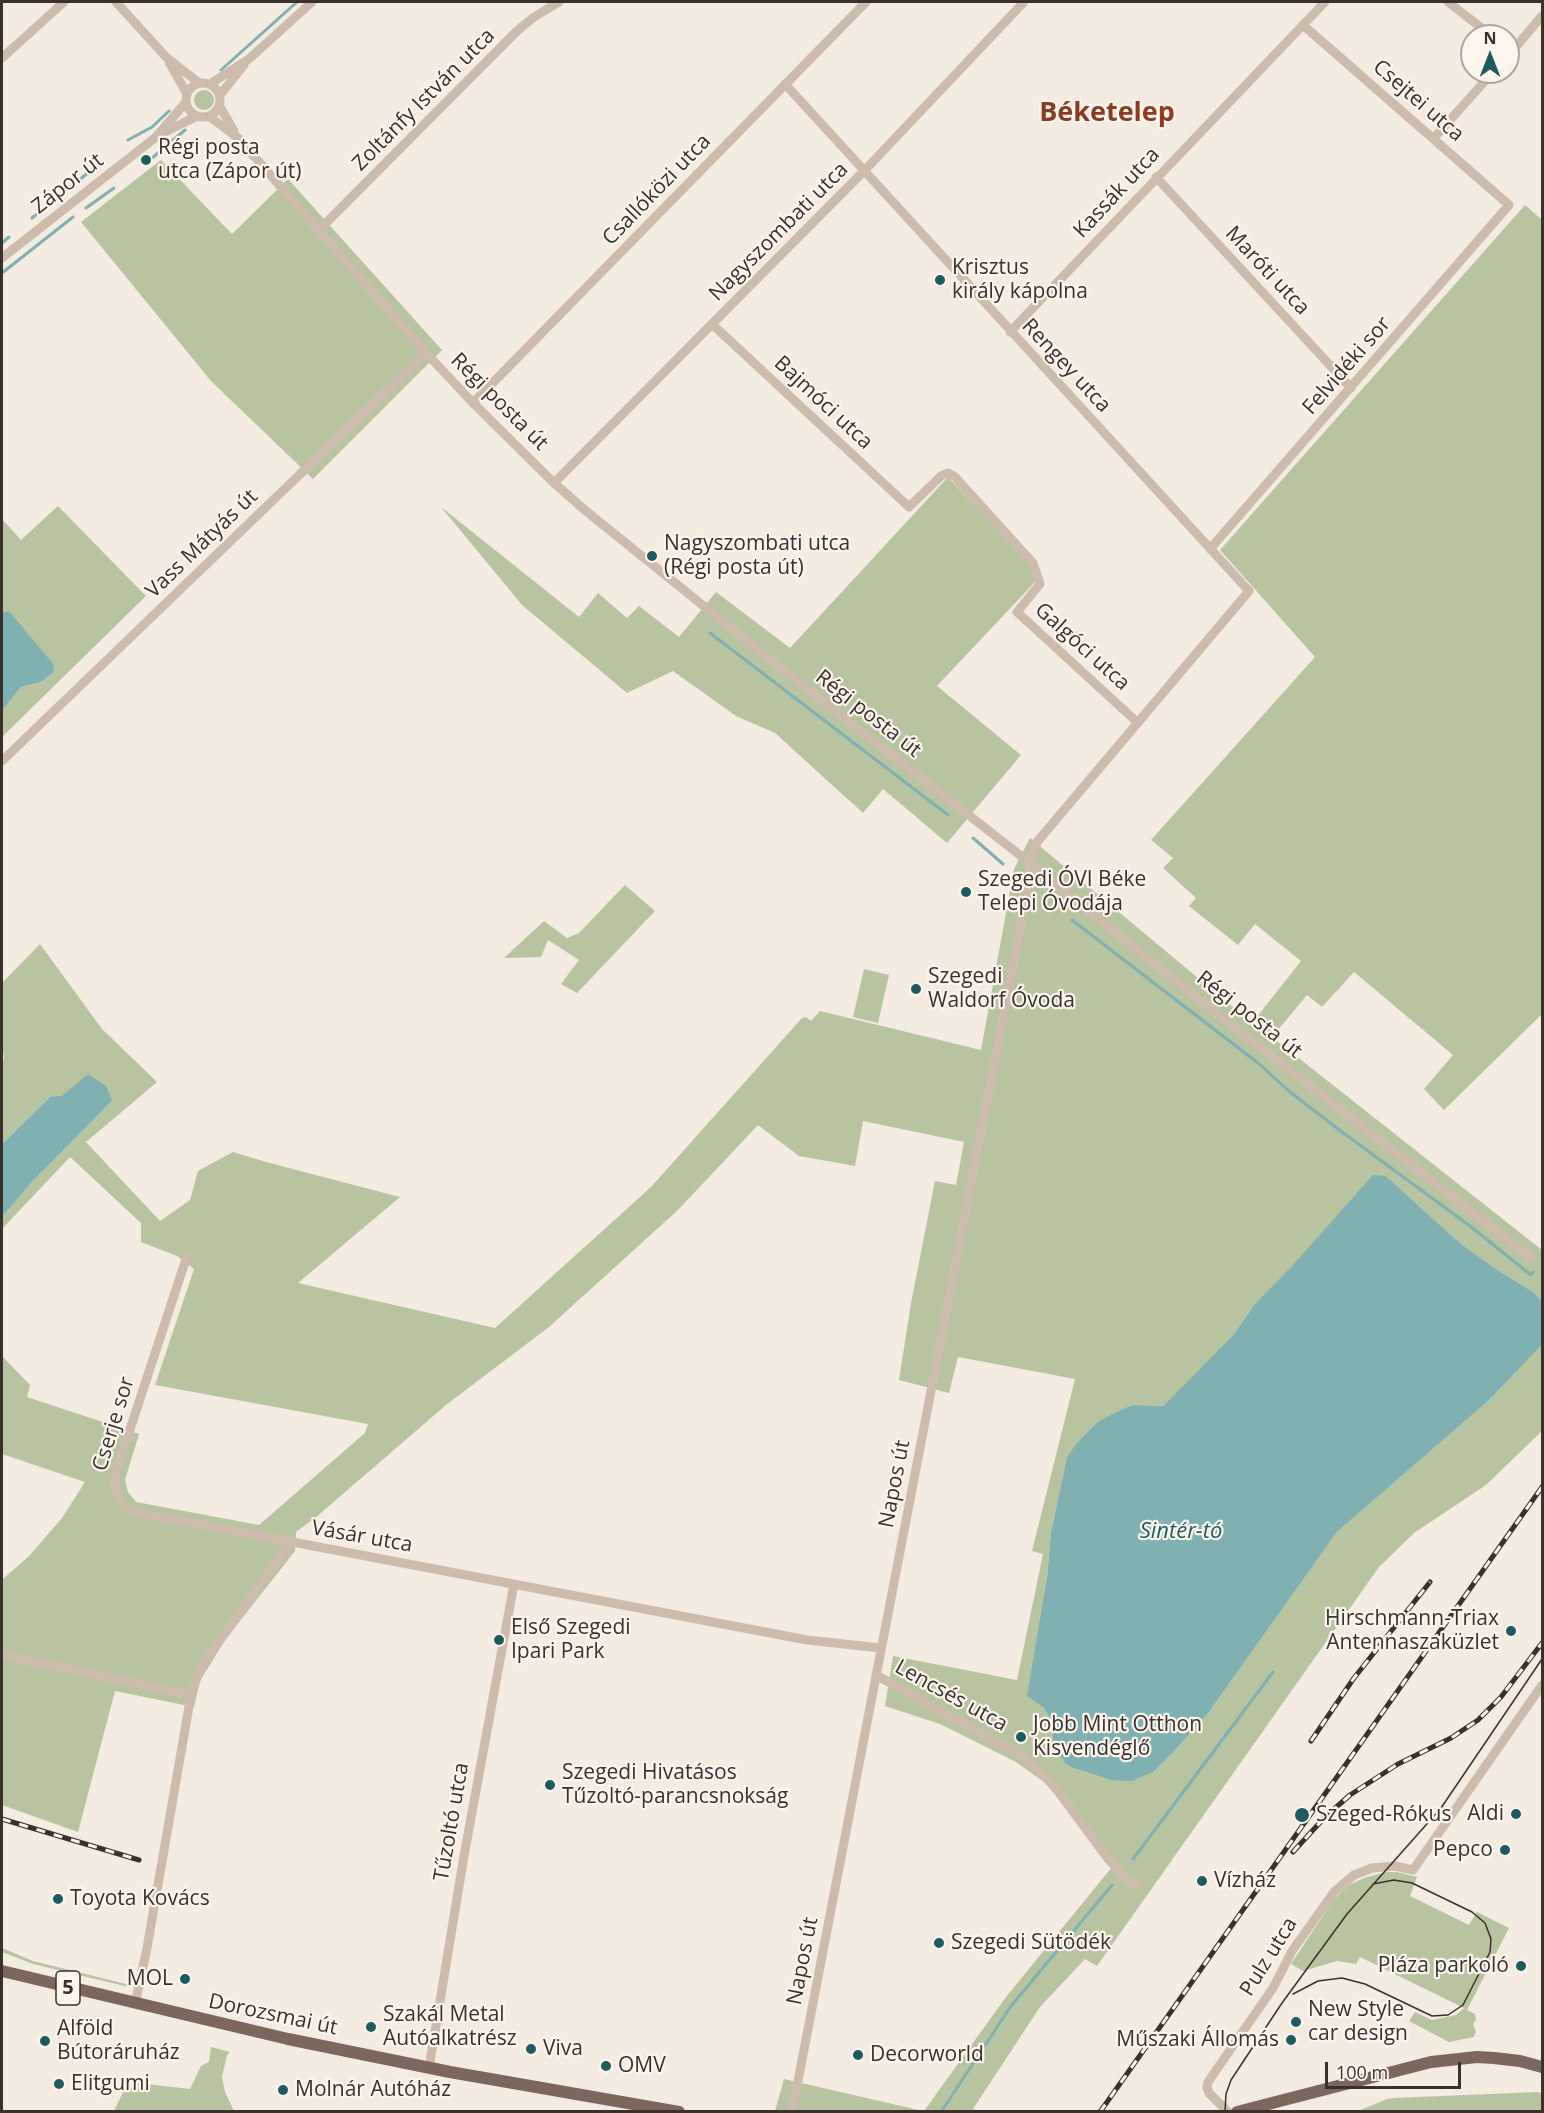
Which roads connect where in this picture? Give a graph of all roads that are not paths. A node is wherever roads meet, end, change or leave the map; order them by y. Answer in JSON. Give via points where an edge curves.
{"nodes":[{"id":1,"x":64,"y":2,"type":"edge"},
{"id":2,"x":116,"y":2,"type":"edge"},
{"id":3,"x":312,"y":2,"type":"edge"},
{"id":4,"x":559,"y":2,"type":"edge"},
{"id":5,"x":866,"y":2,"type":"edge"},
{"id":6,"x":1024,"y":2,"type":"edge"},
{"id":7,"x":1325,"y":2,"type":"edge"},
{"id":8,"x":1448,"y":2,"type":"edge"},
{"id":9,"x":1542,"y":16,"type":"edge"},
{"id":10,"x":1476,"y":24,"type":"edge"},
{"id":11,"x":1304,"y":25,"type":"junction"},
{"id":12,"x":1520,"y":40,"type":"edge"},
{"id":13,"x":166,"y":57,"type":"junction"},
{"id":14,"x":2,"y":58,"type":"edge"},
{"id":15,"x":249,"y":59,"type":"junction"},
{"id":16,"x":199,"y":83,"type":"junction"},
{"id":17,"x":210,"y":84,"type":"junction"},
{"id":18,"x":785,"y":84,"type":"junction"},
{"id":19,"x":1483,"y":84,"type":"edge"},
{"id":20,"x":186,"y":98,"type":"junction"},
{"id":21,"x":220,"y":100,"type":"junction"},
{"id":22,"x":197,"y":116,"type":"junction"},
{"id":23,"x":210,"y":116,"type":"junction"},
{"id":24,"x":156,"y":137,"type":"junction"},
{"id":25,"x":238,"y":138,"type":"junction"},
{"id":26,"x":1433,"y":139,"type":"junction"},
{"id":27,"x":865,"y":170,"type":"junction"},
{"id":28,"x":1156,"y":177,"type":"junction"},
{"id":29,"x":1509,"y":205,"type":"joint"},
{"id":30,"x":319,"y":230,"type":"junction"},
{"id":31,"x":2,"y":258,"type":"edge"},
{"id":32,"x":712,"y":324,"type":"junction"},
{"id":33,"x":1010,"y":332,"type":"junction"},
{"id":34,"x":426,"y":353,"type":"junction"},
{"id":35,"x":1351,"y":388,"type":"junction"},
{"id":36,"x":473,"y":403,"type":"junction"},
{"id":37,"x":554,"y":483,"type":"junction"},
{"id":38,"x":909,"y":507,"type":"joint"},
{"id":39,"x":1210,"y":549,"type":"junction"},
{"id":40,"x":1249,"y":591,"type":"joint"},
{"id":41,"x":1137,"y":722,"type":"junction"},
{"id":42,"x":2,"y":761,"type":"edge"},
{"id":43,"x":1030,"y":863,"type":"junction"},
{"id":44,"x":187,"y":1257,"type":"dead end"},
{"id":45,"x":1531,"y":1258,"type":"dead end"},
{"id":46,"x":291,"y":1542,"type":"junction"},
{"id":47,"x":514,"y":1584,"type":"junction"},
{"id":48,"x":882,"y":1648,"type":"junction"},
{"id":49,"x":2,"y":1655,"type":"edge"},
{"id":50,"x":876,"y":1675,"type":"junction"},
{"id":51,"x":1542,"y":1684,"type":"edge"},
{"id":52,"x":190,"y":1695,"type":"junction"},
{"id":53,"x":1133,"y":1883,"type":"dead end"},
{"id":54,"x":2,"y":1971,"type":"edge"},
{"id":55,"x":135,"y":2004,"type":"junction"},
{"id":56,"x":1542,"y":2067,"type":"edge"},
{"id":57,"x":429,"y":2068,"type":"junction"},
{"id":58,"x":680,"y":2112,"type":"edge"},
{"id":59,"x":792,"y":2112,"type":"edge"},
{"id":60,"x":1228,"y":2112,"type":"edge"},
{"id":61,"x":1237,"y":2112,"type":"edge"}],
"edges":[{"from":1,"to":14,"type":"street"},
{"from":2,"to":13,"type":"street"},
{"from":3,"to":15,"type":"street"},
{"from":4,"to":30,"type":"street","name":"Zoltánfy István utca","via":[[518,30]]},
{"from":5,"to":18,"type":"street","name":"Csallóközi utca"},
{"from":6,"to":27,"type":"street","name":"Nagyszombati utca"},
{"from":7,"to":11,"type":"street","name":"Kassák utca"},
{"from":8,"to":10,"type":"street"},
{"from":9,"to":12,"type":"street"},
{"from":11,"to":26,"type":"street","name":"Csejtei utca"},
{"from":11,"to":28,"type":"street","name":"Kassák utca"},
{"from":13,"to":16,"type":"street"},
{"from":13,"to":20,"type":"street"},
{"from":15,"to":17,"type":"street"},
{"from":15,"to":21,"type":"street"},
{"from":16,"to":17,"type":"street"},
{"from":16,"to":20,"type":"street"},
{"from":17,"to":21,"type":"street","via":[[218,91]]},
{"from":18,"to":27,"type":"street","name":"Rengey utca"},
{"from":18,"to":36,"type":"street","name":"Csallóközi utca"},
{"from":19,"to":26,"type":"street"},
{"from":20,"to":22,"type":"street","via":[[189,110]]},
{"from":20,"to":24,"type":"street","name":"Zápor út"},
{"from":21,"to":23,"type":"street"},
{"from":21,"to":25,"type":"street","name":"Régi posta út"},
{"from":22,"to":23,"type":"street"},
{"from":22,"to":24,"type":"street","name":"Zápor út"},
{"from":23,"to":25,"type":"street","name":"Régi posta út"},
{"from":24,"to":31,"type":"street","name":"Zápor út"},
{"from":25,"to":30,"type":"street","name":"Régi posta út"},
{"from":26,"to":29,"type":"street","name":"Csejtei utca"},
{"from":27,"to":32,"type":"street","name":"Nagyszombati utca"},
{"from":27,"to":33,"type":"street","name":"Rengey utca"},
{"from":28,"to":33,"type":"street","name":"Kassák utca"},
{"from":28,"to":35,"type":"street","name":"Maróti utca"},
{"from":29,"to":35,"type":"street","name":"Felvidéki sor"},
{"from":30,"to":34,"type":"street","name":"Régi posta út"},
{"from":32,"to":37,"type":"street","name":"Nagyszombati utca"},
{"from":32,"to":38,"type":"street","name":"Bajmóci utca"},
{"from":33,"to":39,"type":"street","name":"Rengey utca"},
{"from":34,"to":36,"type":"street","name":"Régi posta út"},
{"from":34,"to":42,"type":"street","name":"Vass Mátyás út"},
{"from":35,"to":39,"type":"street","name":"Felvidéki sor"},
{"from":36,"to":37,"type":"street","name":"Régi posta út"},
{"from":37,"to":43,"type":"street","name":"Régi posta út","via":[[773,662]]},
{"from":38,"to":41,"type":"street","name":"Galgóci utca","via":[[941,476],[948,473],[956,477],[1033,563],[1040,584],[1017,612]]},
{"from":39,"to":40,"type":"street","name":"Rengey utca"},
{"from":40,"to":41,"type":"street","name":"Napos út"},
{"from":41,"to":43,"type":"street","name":"Napos út","via":[[1037,842]]},
{"from":43,"to":45,"type":"street","name":"Régi posta út"},
{"from":43,"to":48,"type":"street","name":"Napos út"},
{"from":44,"to":46,"type":"street","name":"Cserje sor","via":[[116,1472],[116,1491],[125,1506],[140,1514]]},
{"from":46,"to":47,"type":"street","name":"Vásár utca"},
{"from":46,"to":52,"type":"street","name":"Vásár utca","via":[[207,1658]]},
{"from":47,"to":48,"type":"street","name":"Vásár utca","via":[[807,1640]]},
{"from":47,"to":57,"type":"street","name":"Tűzoltó utca"},
{"from":48,"to":50,"type":"street","name":"Napos út"},
{"from":49,"to":52,"type":"street"},
{"from":50,"to":53,"type":"street","name":"Lencsés utca","via":[[1022,1756],[1044,1775],[1109,1860]]},
{"from":50,"to":59,"type":"street","name":"Napos út"},
{"from":51,"to":60,"type":"street","name":"Pulz utca","via":[[1413,1870],[1395,1866],[1372,1868],[1354,1875],[1334,1892],[1208,2082],[1209,2093]]},
{"from":52,"to":55,"type":"street","name":"Vásár utca"},
{"from":54,"to":55,"type":"main road","name":"Dorozsmai út","number":"5"},
{"from":55,"to":57,"type":"main road","name":"Dorozsmai út","number":"5"},
{"from":56,"to":61,"type":"main road","via":[[1477,2057],[1431,2062]]},
{"from":57,"to":58,"type":"main road","name":"Dorozsmai út","number":"5"}]}
